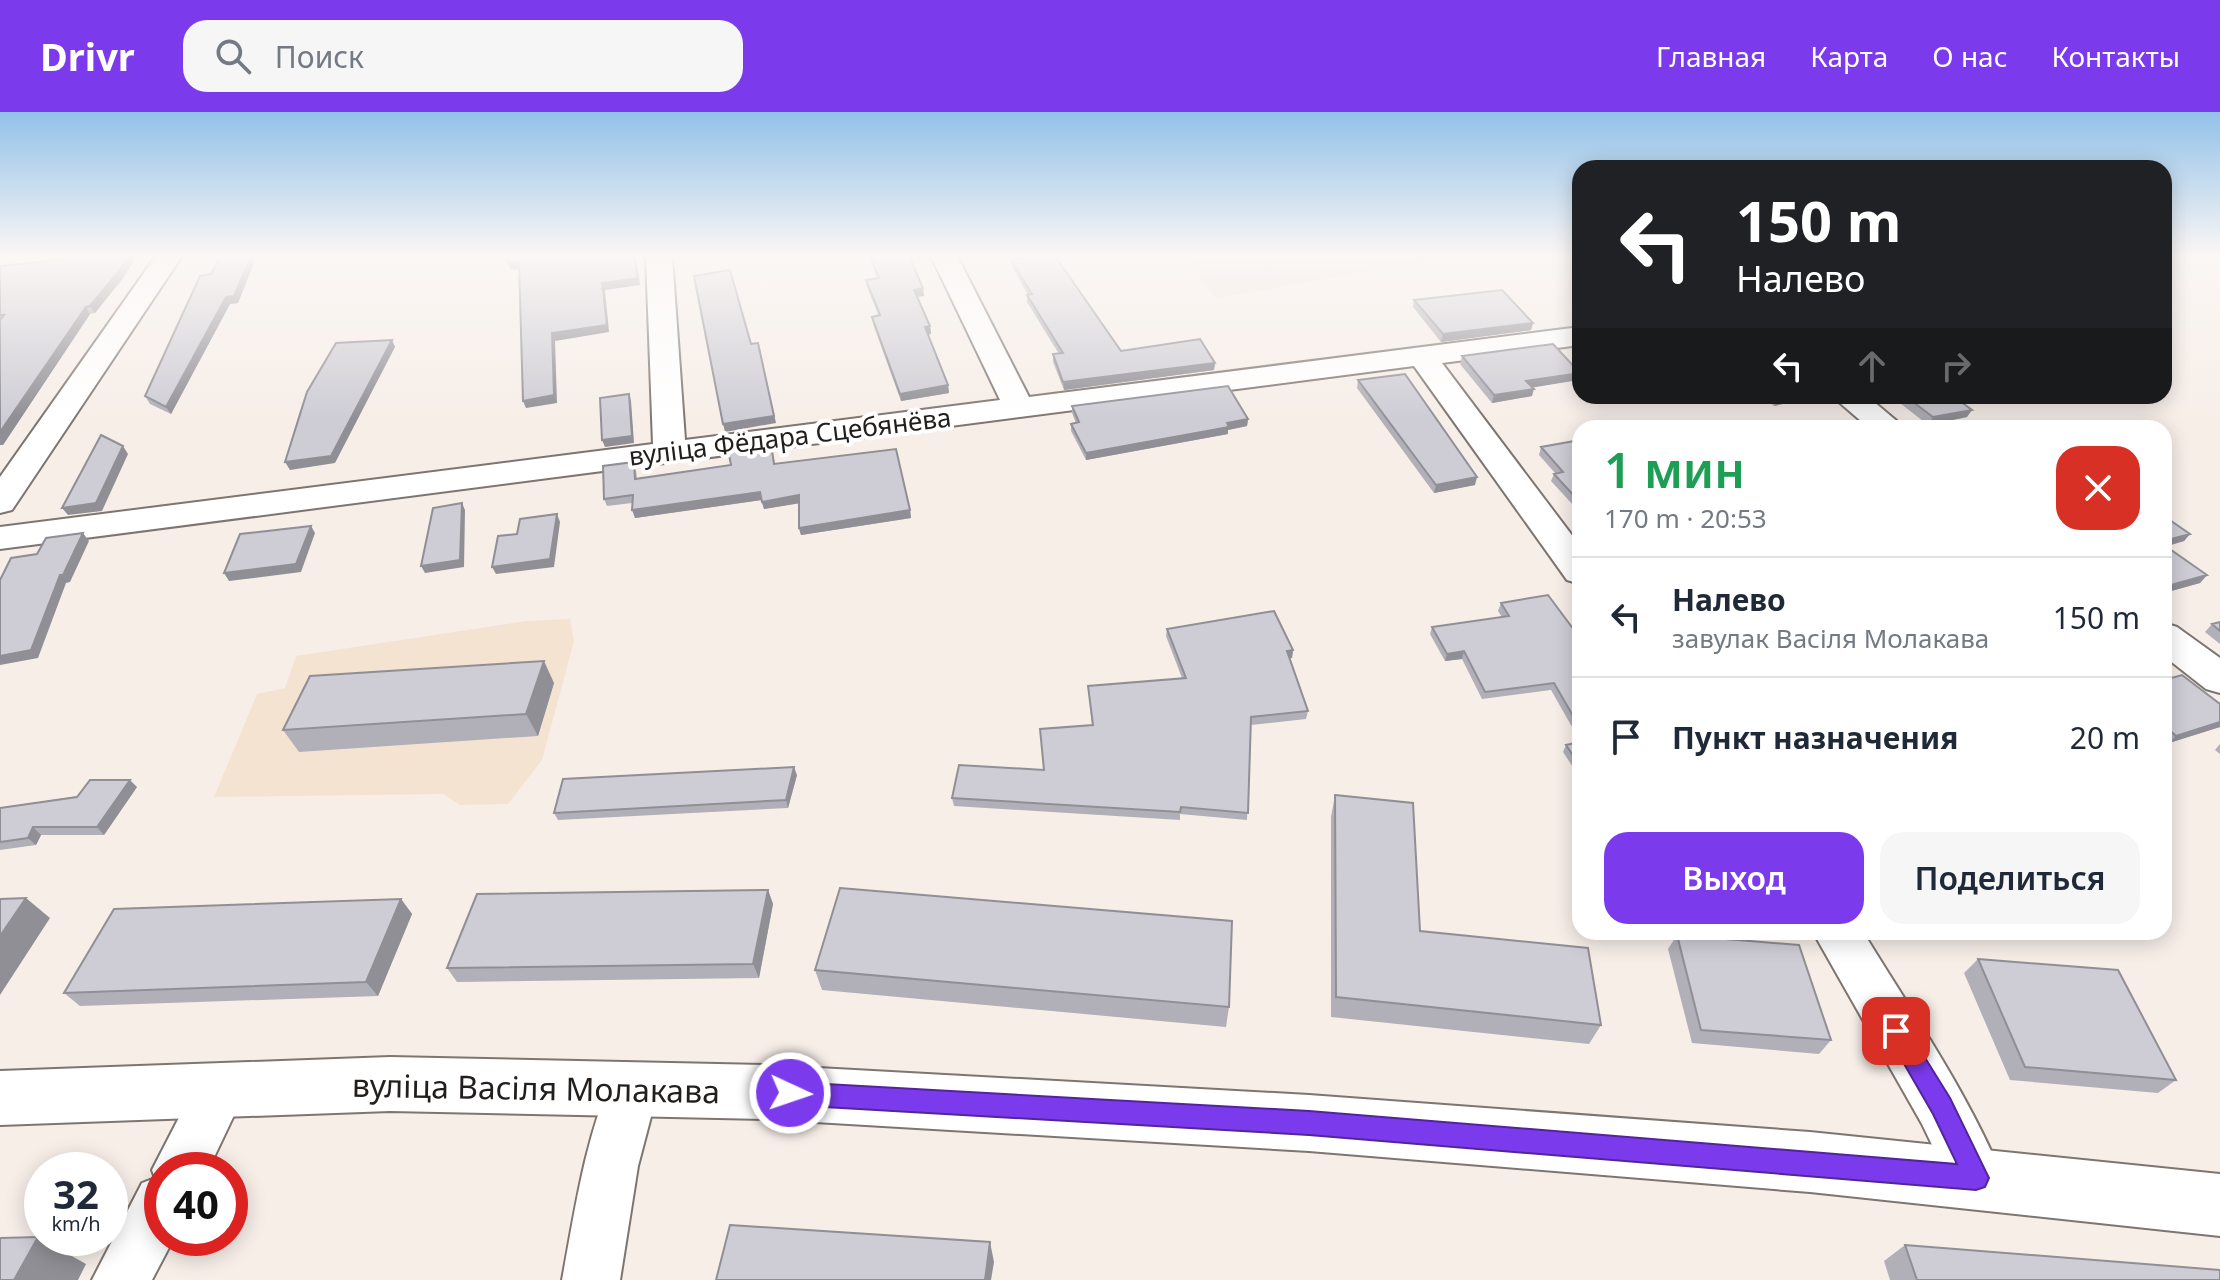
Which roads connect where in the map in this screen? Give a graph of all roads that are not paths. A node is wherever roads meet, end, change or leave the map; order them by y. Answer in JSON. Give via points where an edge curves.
{"nodes":[{"id":1,"x":132,"y":311,"type":"edge"},
{"id":2,"x":662,"y":311,"type":"edge"},
{"id":3,"x":971,"y":311,"type":"edge"},
{"id":4,"x":1572,"y":337,"type":"edge"},
{"id":5,"x":1423,"y":358,"type":"junction"},
{"id":6,"x":1858,"y":404,"type":"edge"},
{"id":7,"x":1020,"y":409,"type":"junction"},
{"id":8,"x":1878,"y":420,"type":"edge"},
{"id":9,"x":670,"y":451,"type":"junction"},
{"id":10,"x":0,"y":502,"type":"edge"},
{"id":11,"x":0,"y":538,"type":"edge"},
{"id":12,"x":1572,"y":561,"type":"edge"},
{"id":13,"x":2172,"y":642,"type":"edge"},
{"id":14,"x":2220,"y":679,"type":"edge"},
{"id":15,"x":1842,"y":940,"type":"edge"},
{"id":16,"x":220,"y":1090,"type":"junction"},
{"id":17,"x":632,"y":1090,"type":"junction"},
{"id":18,"x":0,"y":1098,"type":"edge"},
{"id":19,"x":188,"y":1152,"type":"edge"},
{"id":20,"x":1976,"y":1178,"type":"junction"},
{"id":21,"x":2220,"y":1205,"type":"edge"},
{"id":22,"x":144,"y":1237,"type":"edge"},
{"id":23,"x":121,"y":1280,"type":"edge"},
{"id":24,"x":591,"y":1280,"type":"edge"}],
"edges":[{"from":1,"to":10,"type":"street"},
{"from":2,"to":9,"type":"street"},
{"from":3,"to":7,"type":"street"},
{"from":4,"to":5,"type":"street","name":"вуліца Фёдара Сцебянёва"},
{"from":5,"to":7,"type":"street","name":"вуліца Фёдара Сцебянёва"},
{"from":5,"to":12,"type":"street"},
{"from":6,"to":8,"type":"street"},
{"from":7,"to":9,"type":"street","name":"вуліца Фёдара Сцебянёва"},
{"from":9,"to":11,"type":"street","name":"вуліца Фёдара Сцебянёва"},
{"from":13,"to":14,"type":"street"},
{"from":15,"to":20,"type":"street","via":[[1941,1106]]},
{"from":16,"to":17,"type":"street","name":"вуліца Васіля Молакава","via":[[390,1084]]},
{"from":16,"to":18,"type":"street","name":"вуліца Васіля Молакава"},
{"from":16,"to":19,"type":"street"},
{"from":17,"to":20,"type":"street","name":"вуліца Васіля Молакава","via":[[764,1092],[1309,1123]]},
{"from":17,"to":24,"type":"street","via":[[611,1166]]},
{"from":20,"to":21,"type":"street","name":"вуліца Васіля Молакава"},
{"from":22,"to":23,"type":"street"}]}
